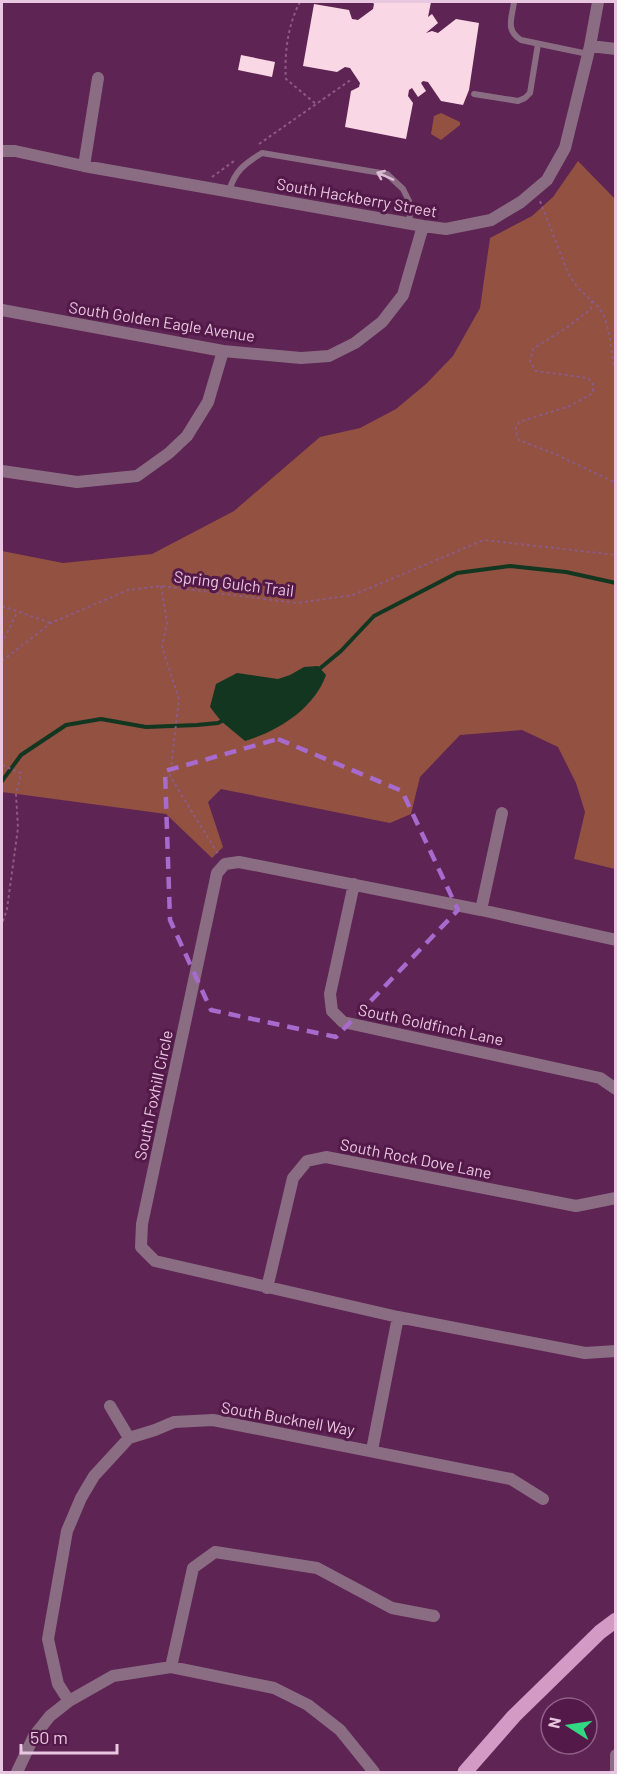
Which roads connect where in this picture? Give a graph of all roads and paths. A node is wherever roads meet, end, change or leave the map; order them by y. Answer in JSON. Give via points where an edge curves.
{"nodes":[{"id":1,"x":300,"y":2,"type":"edge"},
{"id":2,"x":514,"y":2,"type":"edge"},
{"id":3,"x":598,"y":2,"type":"edge"},
{"id":4,"x":538,"y":44,"type":"junction"},
{"id":5,"x":615,"y":49,"type":"edge"},
{"id":6,"x":589,"y":50,"type":"junction"},
{"id":7,"x":98,"y":78,"type":"dead end"},
{"id":8,"x":352,"y":79,"type":"dead end"},
{"id":9,"x":474,"y":94,"type":"dead end"},
{"id":10,"x":316,"y":104,"type":"junction"},
{"id":11,"x":257,"y":145,"type":"dead end"},
{"id":12,"x":2,"y":151,"type":"edge"},
{"id":13,"x":238,"y":159,"type":"dead end"},
{"id":14,"x":84,"y":166,"type":"junction"},
{"id":15,"x":199,"y":186,"type":"junction"},
{"id":16,"x":536,"y":189,"type":"junction"},
{"id":17,"x":229,"y":191,"type":"junction"},
{"id":18,"x":410,"y":224,"type":"junction"},
{"id":19,"x":423,"y":226,"type":"junction"},
{"id":20,"x":592,"y":301,"type":"junction"},
{"id":21,"x":2,"y":310,"type":"edge"},
{"id":22,"x":223,"y":351,"type":"junction"},
{"id":23,"x":615,"y":376,"type":"edge"},
{"id":24,"x":2,"y":471,"type":"edge"},
{"id":25,"x":615,"y":483,"type":"edge"},
{"id":26,"x":615,"y":555,"type":"edge"},
{"id":27,"x":161,"y":586,"type":"junction"},
{"id":28,"x":2,"y":606,"type":"edge"},
{"id":29,"x":17,"y":612,"type":"junction"},
{"id":30,"x":51,"y":623,"type":"junction"},
{"id":31,"x":2,"y":644,"type":"edge"},
{"id":32,"x":2,"y":661,"type":"edge"},
{"id":33,"x":2,"y":765,"type":"edge"},
{"id":34,"x":502,"y":813,"type":"dead end"},
{"id":35,"x":225,"y":864,"type":"junction"},
{"id":36,"x":354,"y":884,"type":"junction"},
{"id":37,"x":481,"y":910,"type":"junction"},
{"id":38,"x":2,"y":924,"type":"edge"},
{"id":39,"x":615,"y":940,"type":"edge"},
{"id":40,"x":615,"y":1089,"type":"edge"},
{"id":41,"x":615,"y":1198,"type":"edge"},
{"id":42,"x":267,"y":1288,"type":"junction"},
{"id":43,"x":398,"y":1317,"type":"junction"},
{"id":44,"x":615,"y":1351,"type":"edge"},
{"id":45,"x":110,"y":1406,"type":"dead end"},
{"id":46,"x":129,"y":1438,"type":"junction"},
{"id":47,"x":372,"y":1450,"type":"junction"},
{"id":48,"x":543,"y":1499,"type":"dead end"},
{"id":49,"x":434,"y":1616,"type":"dead end"},
{"id":50,"x":615,"y":1620,"type":"edge"},
{"id":51,"x":171,"y":1667,"type":"junction"},
{"id":52,"x":69,"y":1701,"type":"junction"},
{"id":53,"x":615,"y":1755,"type":"edge"},
{"id":54,"x":615,"y":1770,"type":"edge"},
{"id":55,"x":17,"y":1773,"type":"edge"},
{"id":56,"x":374,"y":1773,"type":"edge"},
{"id":57,"x":465,"y":1773,"type":"edge"}],
"edges":[{"from":1,"to":10,"type":"path","via":[[294,13],[285,61],[286,79]]},
{"from":2,"to":4,"type":"lane","via":[[511,33]]},
{"from":3,"to":6,"type":"street","name":"South Hackberry Street"},
{"from":4,"to":6,"type":"lane"},
{"from":4,"to":9,"type":"lane","via":[[530,93],[525,98],[518,101]]},
{"from":5,"to":6,"type":"street"},
{"from":6,"to":16,"type":"street","name":"South Hackberry Street","via":[[565,148],[547,180]]},
{"from":7,"to":14,"type":"street"},
{"from":8,"to":10,"type":"path"},
{"from":10,"to":11,"type":"path"},
{"from":12,"to":14,"type":"street","name":"South Hackberry Street"},
{"from":13,"to":15,"type":"path"},
{"from":14,"to":15,"type":"street","name":"South Hackberry Street"},
{"from":15,"to":17,"type":"street","name":"South Hackberry Street"},
{"from":16,"to":19,"type":"street","name":"South Hackberry Street","via":[[491,220],[446,229]]},
{"from":16,"to":20,"type":"path","via":[[568,273]]},
{"from":17,"to":18,"type":"street","name":"South Hackberry Street"},
{"from":18,"to":17,"type":"lane","one_way":true,"via":[[409,201],[387,174],[262,153],[234,176]]},
{"from":18,"to":19,"type":"street","name":"South Hackberry Street"},
{"from":19,"to":22,"type":"street","name":"South Golden Eagle Avenue","via":[[403,295],[382,322],[355,343],[328,356],[301,358]]},
{"from":20,"to":23,"type":"path","via":[[600,306],[606,319]]},
{"from":20,"to":25,"type":"path","via":[[591,309],[533,349],[530,362],[536,371],[588,378],[593,393],[570,406],[519,422],[515,430],[519,440]]},
{"from":21,"to":22,"type":"street","name":"South Golden Eagle Avenue"},
{"from":22,"to":24,"type":"street","via":[[208,402],[187,436],[137,476],[77,482]]},
{"from":26,"to":27,"type":"path","name":"Spring Gulch Trail","via":[[484,540],[353,595],[297,603]]},
{"from":27,"to":30,"type":"path","name":"Spring Gulch Trail","via":[[128,590]]},
{"from":27,"to":35,"type":"path","via":[[167,623],[162,647],[178,699],[170,776]]},
{"from":28,"to":29,"type":"path"},
{"from":29,"to":30,"type":"path"},
{"from":29,"to":31,"type":"path"},
{"from":30,"to":32,"type":"path","name":"Spring Gulch Trail"},
{"from":33,"to":38,"type":"path","via":[[21,773],[16,794],[18,828]]},
{"from":34,"to":37,"type":"street"},
{"from":35,"to":36,"type":"street","via":[[239,862]]},
{"from":35,"to":42,"type":"street","name":"South Foxhill Circle","via":[[214,885],[142,1224],[141,1246],[155,1261]]},
{"from":36,"to":37,"type":"street"},
{"from":36,"to":40,"type":"street","name":"South Goldfinch Lane","via":[[330,994],[332,1011],[343,1022],[600,1078]]},
{"from":37,"to":39,"type":"street"},
{"from":41,"to":42,"type":"street","name":"South Rock Dove Lane","via":[[576,1206],[326,1157],[308,1161],[293,1178]]},
{"from":42,"to":43,"type":"street","name":"South Foxhill Circle"},
{"from":43,"to":44,"type":"street","name":"South Foxhill Circle","via":[[585,1353]]},
{"from":43,"to":47,"type":"street"},
{"from":45,"to":46,"type":"street"},
{"from":46,"to":47,"type":"street","name":"South Bucknell Way","via":[[174,1422],[213,1420]]},
{"from":46,"to":52,"type":"street","via":[[94,1476],[67,1531],[48,1639],[58,1684]]},
{"from":47,"to":48,"type":"street","name":"South Bucknell Way","via":[[511,1479]]},
{"from":49,"to":51,"type":"street","via":[[392,1608],[317,1568],[215,1552],[193,1568]]},
{"from":50,"to":57,"type":"main road","via":[[514,1716]]},
{"from":51,"to":52,"type":"street","via":[[113,1676]]},
{"from":51,"to":56,"type":"street","via":[[274,1688],[308,1705],[340,1730]]},
{"from":52,"to":55,"type":"street","via":[[50,1716],[34,1737]]},
{"from":53,"to":54,"type":"street"}]}
